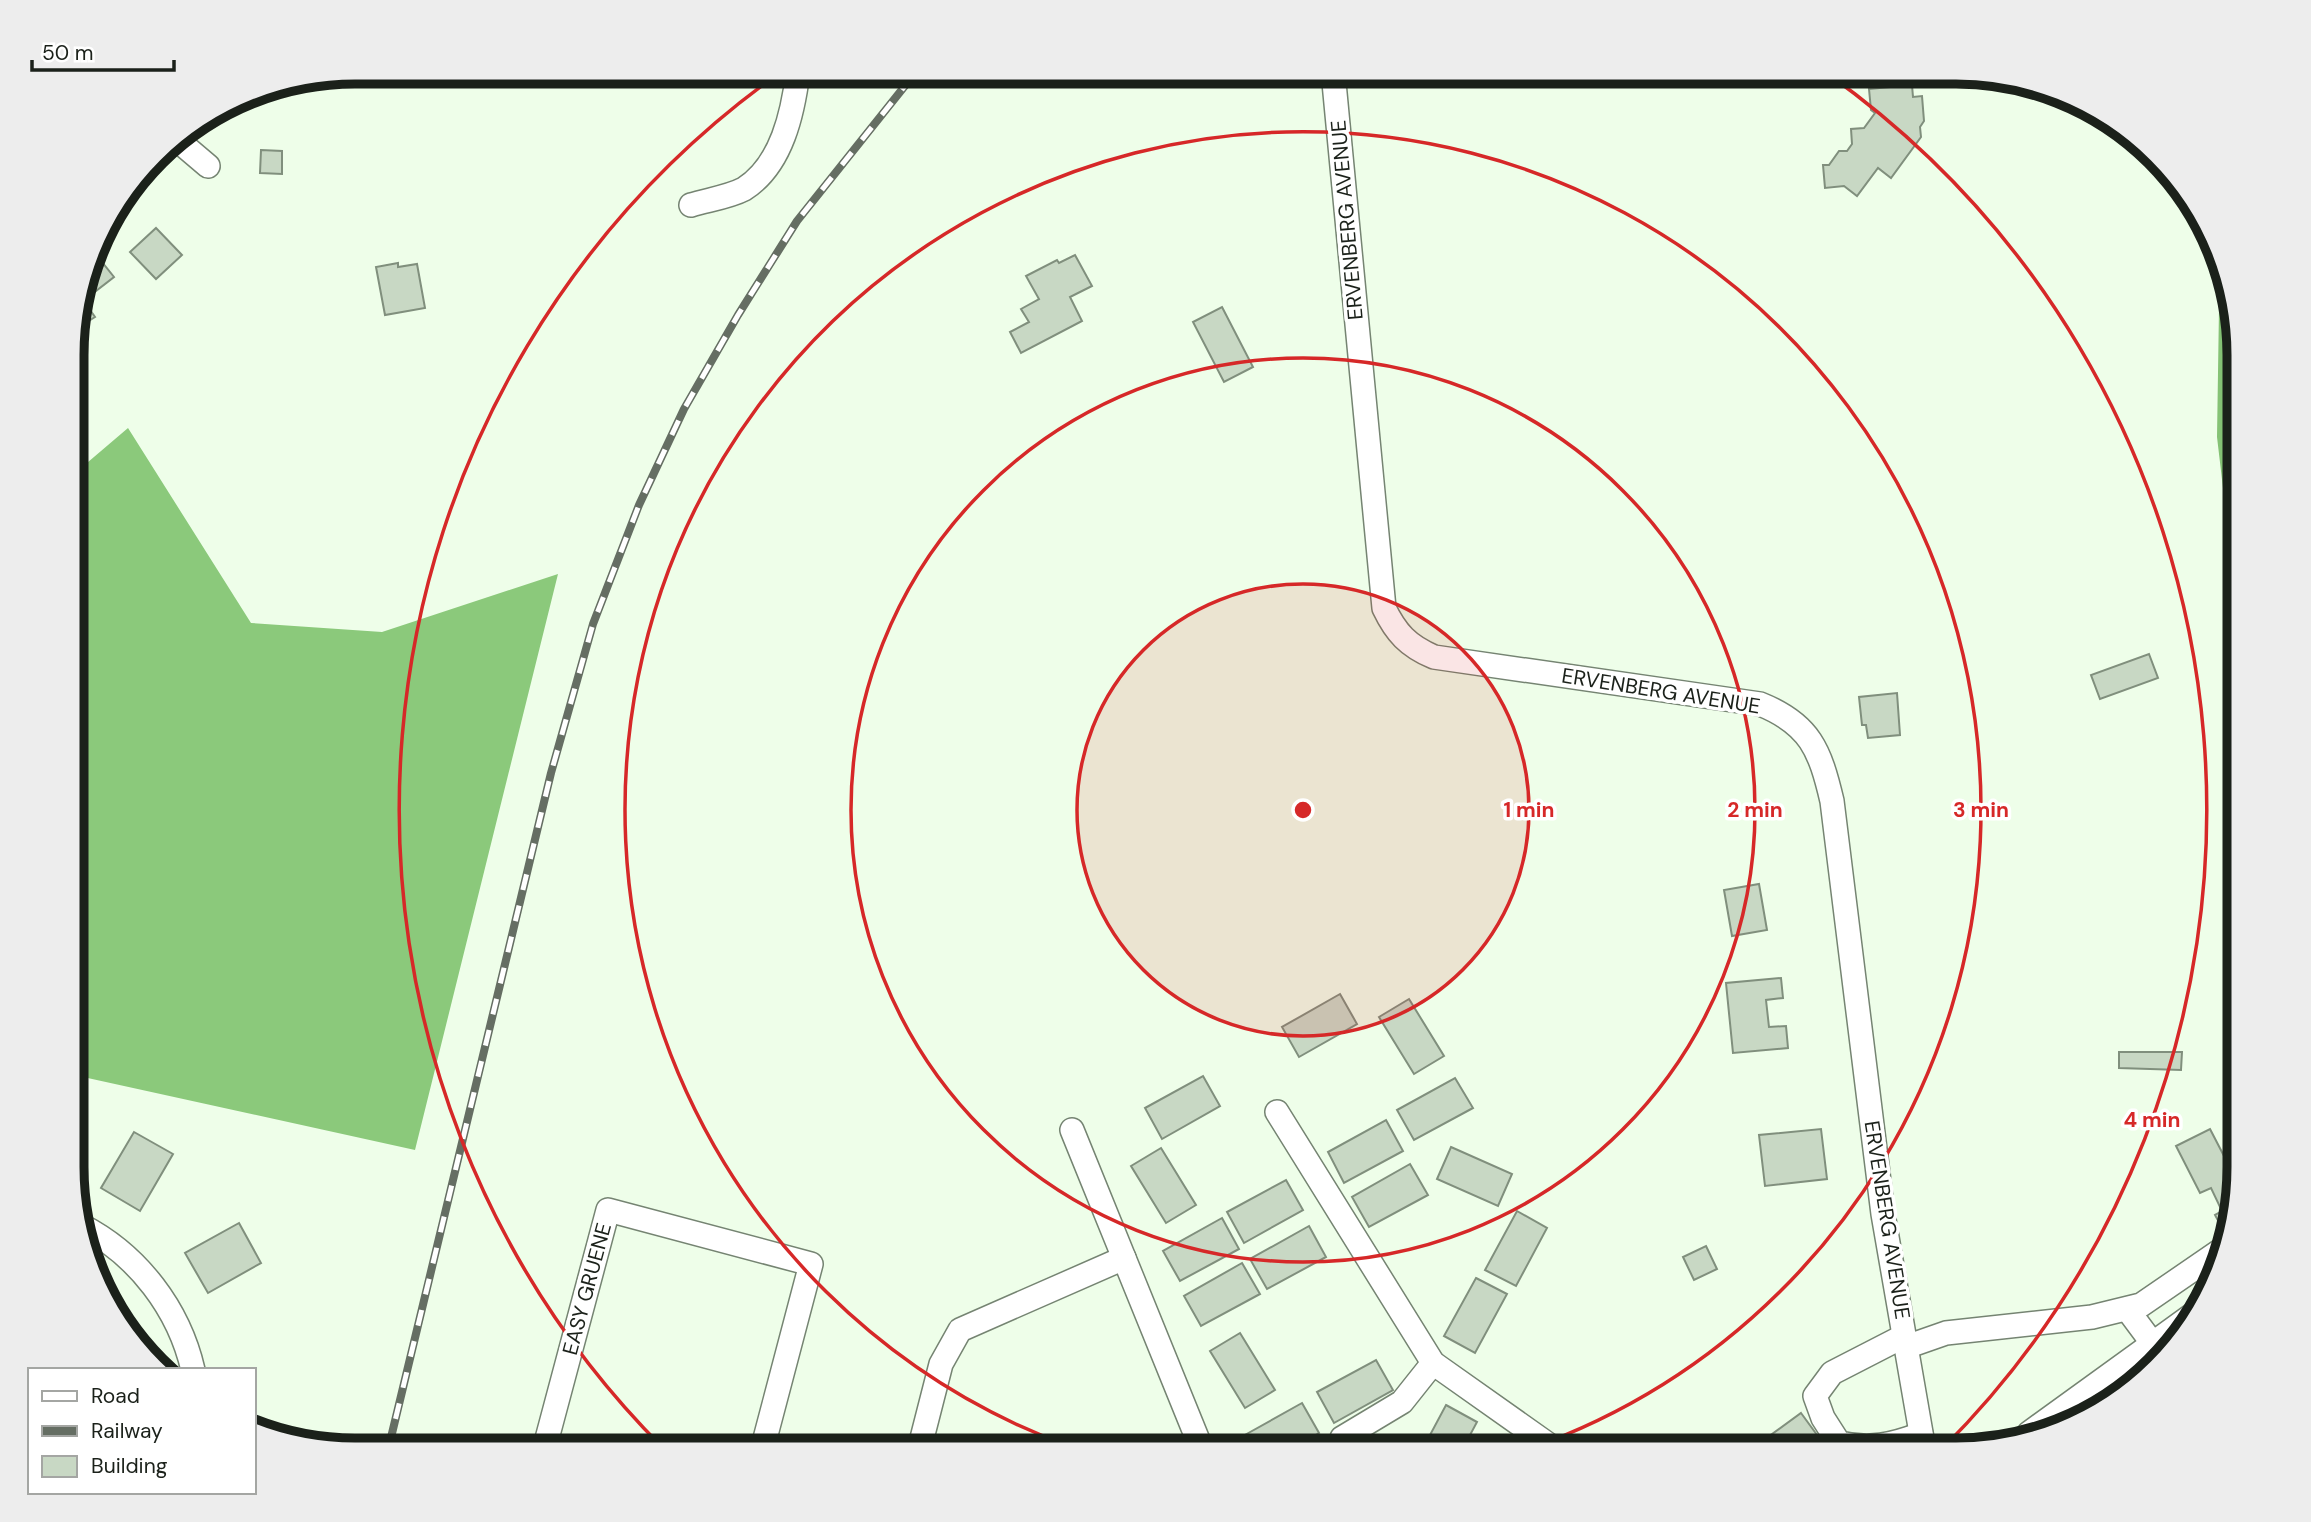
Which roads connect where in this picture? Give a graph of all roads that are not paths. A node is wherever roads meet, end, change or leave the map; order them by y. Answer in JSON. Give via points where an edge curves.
{"nodes":[{"id":1,"x":797,"y":84,"type":"edge"},
{"id":2,"x":1334,"y":84,"type":"edge"},
{"id":3,"x":183,"y":145,"type":"edge"},
{"id":4,"x":208,"y":166,"type":"dead end"},
{"id":5,"x":691,"y":205,"type":"dead end"},
{"id":6,"x":1277,"y":1112,"type":"dead end"},
{"id":7,"x":1072,"y":1130,"type":"dead end"},
{"id":8,"x":92,"y":1233,"type":"edge"},
{"id":9,"x":2212,"y":1256,"type":"edge"},
{"id":10,"x":1124,"y":1258,"type":"junction"},
{"id":11,"x":2127,"y":1309,"type":"junction"},
{"id":12,"x":2173,"y":1329,"type":"edge"},
{"id":13,"x":1905,"y":1342,"type":"junction"},
{"id":14,"x":2153,"y":1344,"type":"junction"},
{"id":15,"x":1433,"y":1363,"type":"junction"},
{"id":16,"x":192,"y":1368,"type":"edge"},
{"id":17,"x":2044,"y":1423,"type":"edge"},
{"id":18,"x":547,"y":1438,"type":"edge"},
{"id":19,"x":765,"y":1438,"type":"edge"},
{"id":20,"x":922,"y":1438,"type":"edge"},
{"id":21,"x":1197,"y":1438,"type":"edge"},
{"id":22,"x":1342,"y":1438,"type":"dead end"},
{"id":23,"x":1539,"y":1438,"type":"edge"},
{"id":24,"x":1836,"y":1438,"type":"edge"},
{"id":25,"x":1922,"y":1438,"type":"edge"}],
"edges":[{"from":1,"to":5,"type":"street","via":[[785,136],[765,166],[744,189]]},
{"from":2,"to":13,"type":"street","name":"ERVENBERG AVENUE","via":[[1384,608],[1403,640],[1434,657],[1760,704],[1783,713],[1816,747],[1832,801],[1883,1214]]},
{"from":3,"to":4,"type":"street"},
{"from":6,"to":15,"type":"street"},
{"from":7,"to":10,"type":"street"},
{"from":8,"to":16,"type":"street","via":[[156,1288],[175,1319]]},
{"from":9,"to":11,"type":"street","via":[[2141,1306]]},
{"from":10,"to":20,"type":"street","via":[[960,1330],[941,1364]]},
{"from":10,"to":21,"type":"street"},
{"from":11,"to":13,"type":"street"},
{"from":11,"to":14,"type":"street"},
{"from":12,"to":14,"type":"street"},
{"from":13,"to":24,"type":"street","via":[[1832,1373],[1815,1396]]},
{"from":13,"to":25,"type":"street","name":"ERVENBERG AVENUE"},
{"from":14,"to":17,"type":"street"},
{"from":15,"to":22,"type":"street","via":[[1402,1402]]},
{"from":15,"to":23,"type":"street"},
{"from":18,"to":19,"type":"street","name":"EASY GRUENE","via":[[608,1210],[811,1264]]}]}
